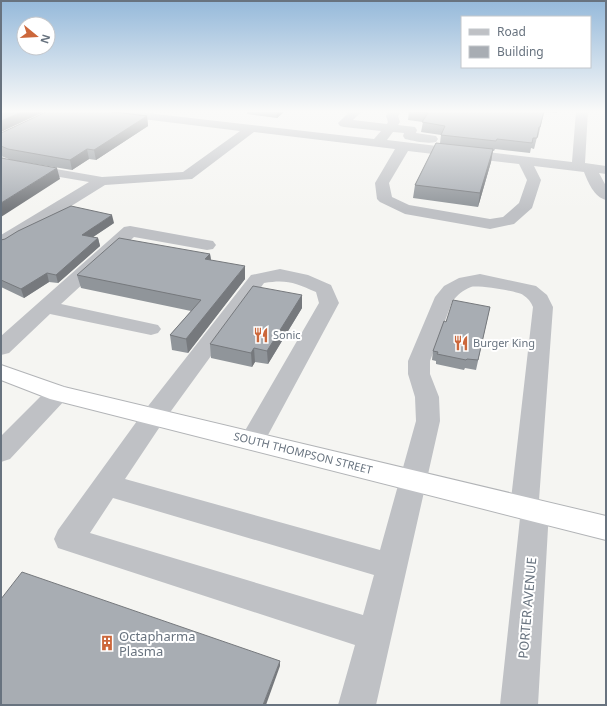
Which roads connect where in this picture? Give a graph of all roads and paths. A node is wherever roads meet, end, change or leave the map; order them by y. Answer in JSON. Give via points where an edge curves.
{"nodes":[{"id":1,"x":230,"y":144,"type":"edge"},
{"id":2,"x":386,"y":144,"type":"edge"},
{"id":3,"x":583,"y":144,"type":"edge"},
{"id":4,"x":404,"y":146,"type":"junction"},
{"id":5,"x":524,"y":160,"type":"junction"},
{"id":6,"x":2,"y":163,"type":"edge"},
{"id":7,"x":584,"y":167,"type":"junction"},
{"id":8,"x":606,"y":170,"type":"edge"},
{"id":9,"x":102,"y":181,"type":"junction"},
{"id":10,"x":606,"y":195,"type":"edge"},
{"id":11,"x":1,"y":242,"type":"edge"},
{"id":12,"x":207,"y":245,"type":"dead end"},
{"id":13,"x":46,"y":307,"type":"junction"},
{"id":14,"x":151,"y":329,"type":"dead end"},
{"id":15,"x":1,"y":348,"type":"edge"},
{"id":16,"x":1,"y":372,"type":"edge"},
{"id":17,"x":58,"y":393,"type":"junction"},
{"id":18,"x":154,"y":416,"type":"junction"},
{"id":19,"x":252,"y":440,"type":"junction"},
{"id":20,"x":1,"y":452,"type":"edge"},
{"id":21,"x":414,"y":480,"type":"junction"},
{"id":22,"x":106,"y":485,"type":"junction"},
{"id":23,"x":529,"y":509,"type":"junction"},
{"id":24,"x":606,"y":528,"type":"edge"},
{"id":25,"x":391,"y":567,"type":"junction"},
{"id":26,"x":374,"y":635,"type":"junction"},
{"id":27,"x":357,"y":705,"type":"edge"},
{"id":28,"x":519,"y":705,"type":"edge"}],
"edges":[{"from":1,"to":9,"type":"street","via":[[187,176]]},
{"from":2,"to":4,"type":"street"},
{"from":3,"to":7,"type":"street"},
{"from":4,"to":5,"type":"street"},
{"from":4,"to":5,"type":"street","via":[[382,183],[385,199],[405,210],[490,224],[508,221],[526,205],[534,180]]},
{"from":5,"to":7,"type":"street"},
{"from":6,"to":9,"type":"street"},
{"from":7,"to":8,"type":"street"},
{"from":7,"to":10,"type":"street"},
{"from":9,"to":11,"type":"street"},
{"from":12,"to":13,"type":"street","via":[[130,232]]},
{"from":13,"to":14,"type":"street"},
{"from":13,"to":15,"type":"street"},
{"from":16,"to":17,"type":"highway","name":"SOUTH THOMPSON STREET"},
{"from":17,"to":18,"type":"highway","name":"SOUTH THOMPSON STREET"},
{"from":17,"to":20,"type":"street"},
{"from":18,"to":19,"type":"highway","name":"SOUTH THOMPSON STREET"},
{"from":18,"to":19,"type":"street","via":[[258,279],[280,275],[301,279],[324,289],[329,303]]},
{"from":18,"to":22,"type":"street"},
{"from":19,"to":21,"type":"highway","name":"SOUTH THOMPSON STREET"},
{"from":21,"to":23,"type":"highway","name":"SOUTH THOMPSON STREET"},
{"from":21,"to":23,"type":"street","name":"PORTER AVENUE","via":[[428,421],[427,397],[419,374],[419,361],[442,301],[451,290],[466,282],[480,280],[529,290],[540,299],[543,307]]},
{"from":21,"to":25,"type":"street","name":"PORTER AVENUE"},
{"from":22,"to":25,"type":"street"},
{"from":22,"to":26,"type":"street","via":[[69,539]]},
{"from":23,"to":24,"type":"highway","name":"SOUTH THOMPSON STREET"},
{"from":23,"to":28,"type":"street","name":"PORTER AVENUE"},
{"from":25,"to":26,"type":"street","name":"PORTER AVENUE"},
{"from":26,"to":27,"type":"street","name":"PORTER AVENUE"}]}
